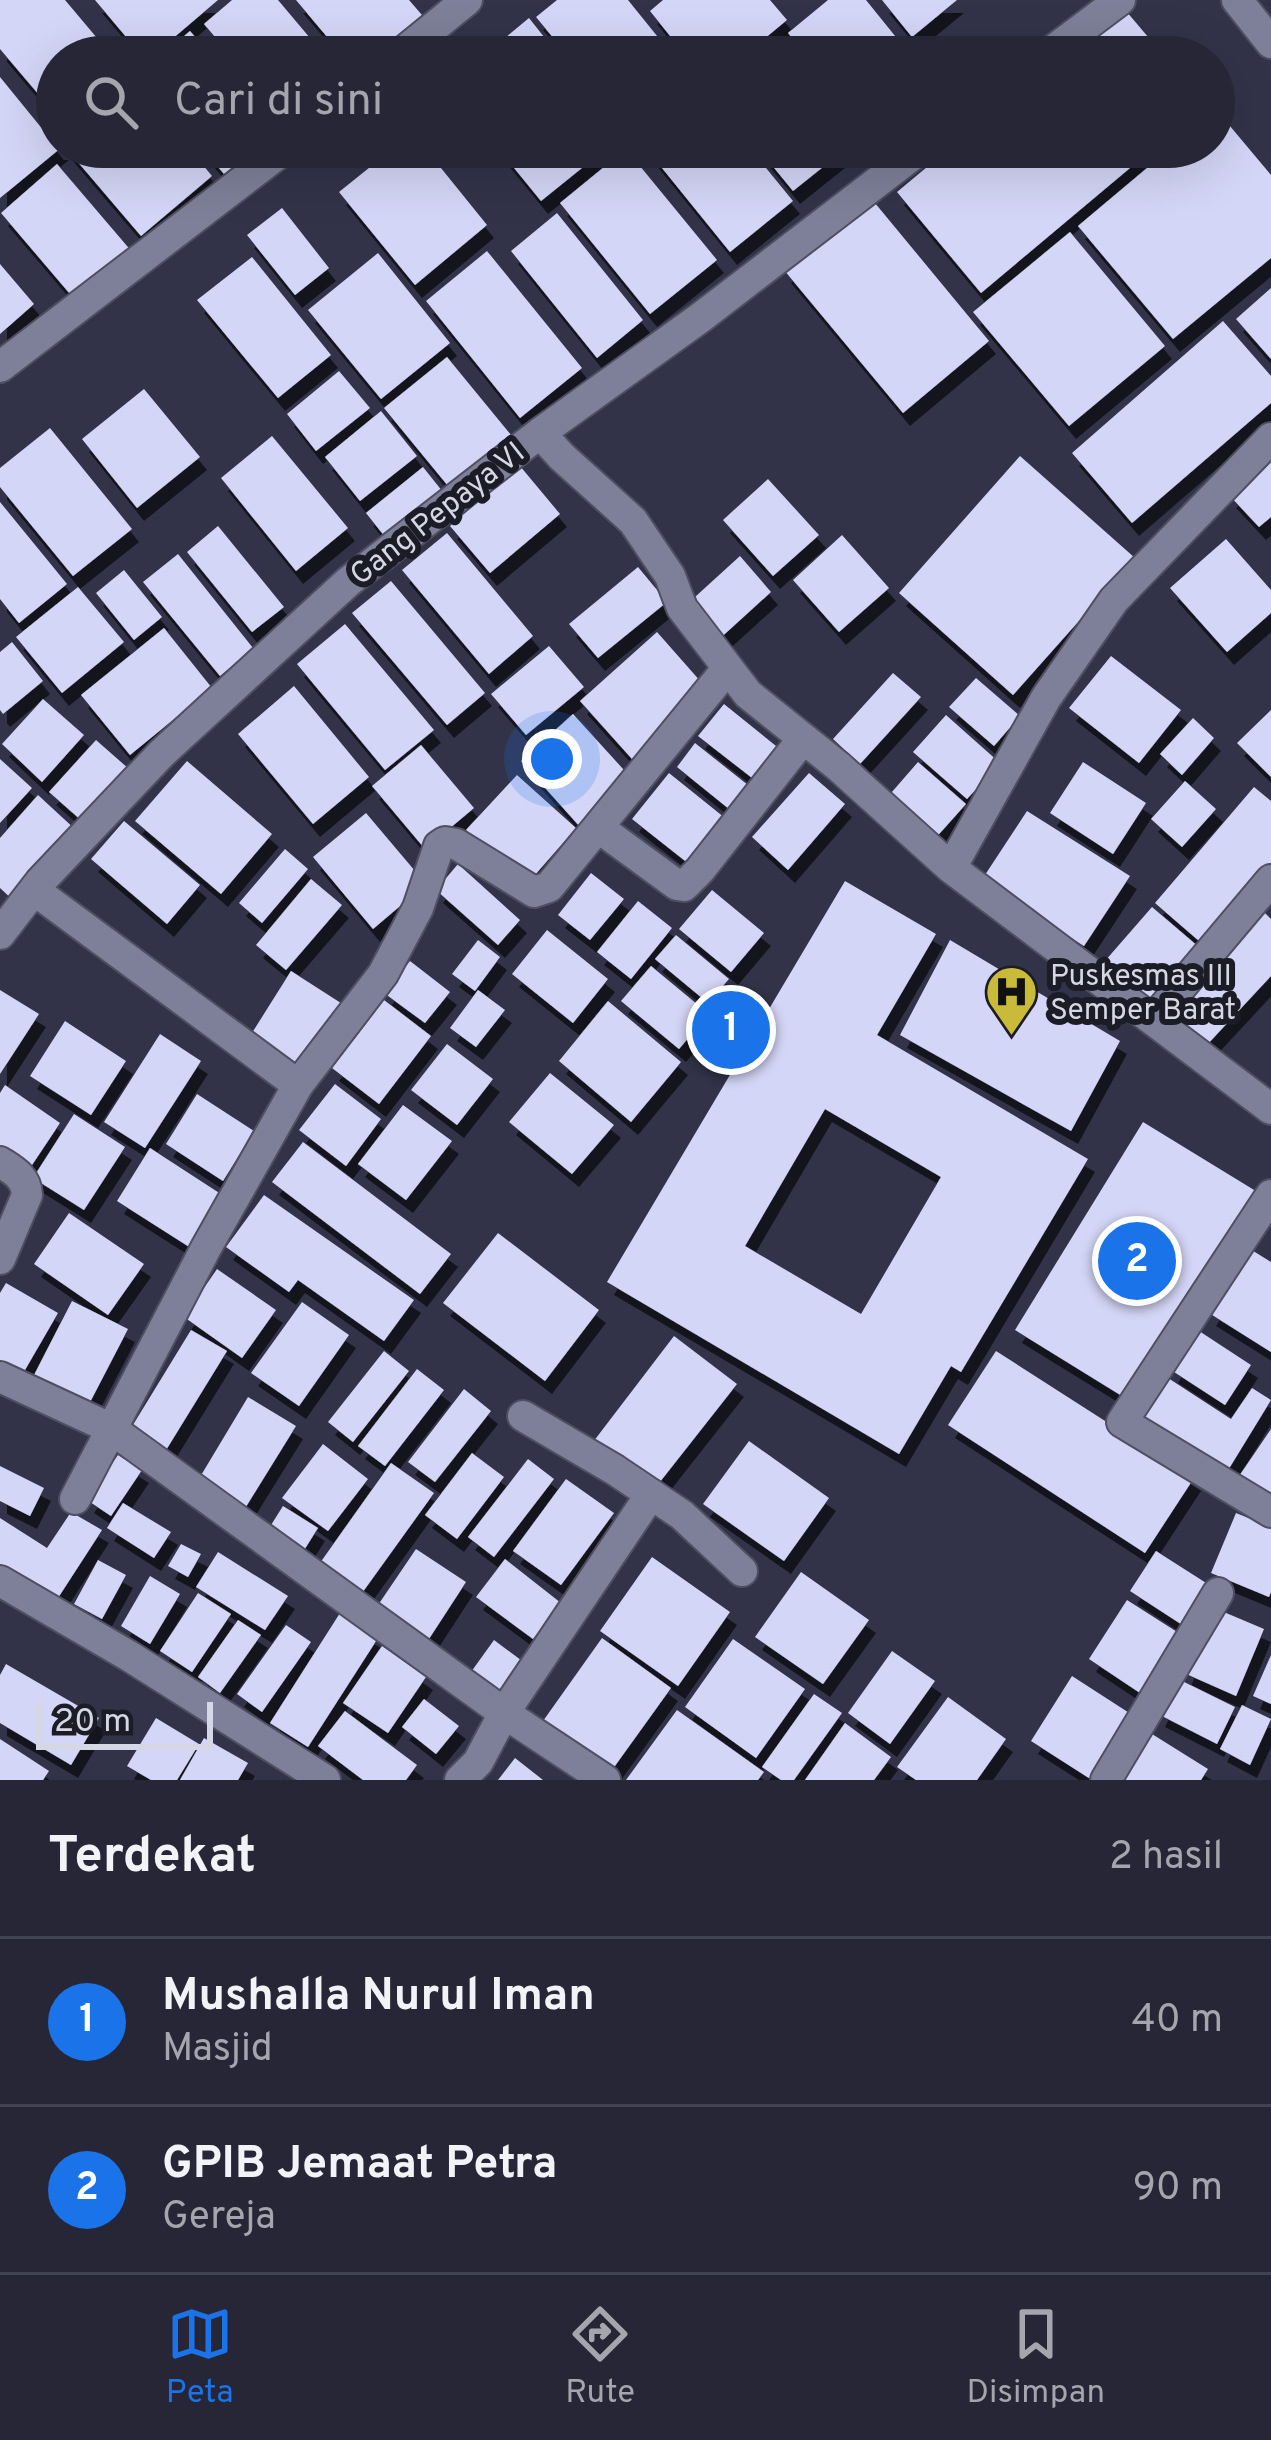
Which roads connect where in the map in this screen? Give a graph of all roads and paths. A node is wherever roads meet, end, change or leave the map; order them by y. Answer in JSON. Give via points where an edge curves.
{"nodes":[{"id":1,"x":467,"y":0,"type":"edge"},
{"id":2,"x":1120,"y":0,"type":"edge"},
{"id":3,"x":1237,"y":0,"type":"edge"},
{"id":4,"x":423,"y":36,"type":"edge"},
{"id":5,"x":1072,"y":36,"type":"edge"},
{"id":6,"x":1271,"y":43,"type":"edge"},
{"id":7,"x":260,"y":168,"type":"edge"},
{"id":8,"x":896,"y":168,"type":"edge"},
{"id":9,"x":0,"y":367,"type":"edge"},
{"id":10,"x":540,"y":434,"type":"junction"},
{"id":11,"x":1271,"y":438,"type":"edge"},
{"id":12,"x":727,"y":670,"type":"junction"},
{"id":13,"x":802,"y":740,"type":"junction"},
{"id":14,"x":599,"y":828,"type":"junction"},
{"id":15,"x":951,"y":868,"type":"junction"},
{"id":16,"x":1271,"y":880,"type":"edge"},
{"id":17,"x":34,"y":890,"type":"junction"},
{"id":18,"x":0,"y":934,"type":"edge"},
{"id":19,"x":1153,"y":1020,"type":"junction"},
{"id":20,"x":298,"y":1085,"type":"junction"},
{"id":21,"x":1271,"y":1109,"type":"edge"},
{"id":22,"x":0,"y":1162,"type":"edge"},
{"id":23,"x":1271,"y":1195,"type":"edge"},
{"id":24,"x":0,"y":1259,"type":"edge"},
{"id":25,"x":0,"y":1377,"type":"edge"},
{"id":26,"x":523,"y":1416,"type":"dead end"},
{"id":27,"x":110,"y":1428,"type":"junction"},
{"id":28,"x":651,"y":1494,"type":"junction"},
{"id":29,"x":75,"y":1498,"type":"dead end"},
{"id":30,"x":1271,"y":1512,"type":"edge"},
{"id":31,"x":742,"y":1571,"type":"dead end"},
{"id":32,"x":0,"y":1581,"type":"edge"},
{"id":33,"x":1218,"y":1593,"type":"dead end"},
{"id":34,"x":504,"y":1713,"type":"junction"},
{"id":35,"x":325,"y":1780,"type":"edge"},
{"id":36,"x":460,"y":1780,"type":"edge"},
{"id":37,"x":605,"y":1780,"type":"edge"},
{"id":38,"x":1106,"y":1780,"type":"edge"}],
"edges":[{"from":1,"to":4,"type":"street"},
{"from":2,"to":5,"type":"street"},
{"from":3,"to":6,"type":"street"},
{"from":7,"to":9,"type":"street"},
{"from":8,"to":10,"type":"street","name":"Gang Pepaya VI"},
{"from":10,"to":12,"type":"street","via":[[633,521]]},
{"from":10,"to":17,"type":"street","name":"Gang Pepaya VI","via":[[347,582],[162,753]]},
{"from":11,"to":15,"type":"street","via":[[1114,600],[1046,698]]},
{"from":12,"to":13,"type":"street"},
{"from":12,"to":14,"type":"street"},
{"from":13,"to":14,"type":"street","via":[[684,886]]},
{"from":13,"to":15,"type":"street"},
{"from":14,"to":20,"type":"street","via":[[541,892],[456,844],[440,846],[383,974]]},
{"from":15,"to":19,"type":"street"},
{"from":16,"to":19,"type":"street"},
{"from":17,"to":18,"type":"street","name":"Gang Pepaya VI"},
{"from":17,"to":20,"type":"street"},
{"from":19,"to":21,"type":"street"},
{"from":20,"to":27,"type":"street"},
{"from":22,"to":24,"type":"street","via":[[27,1184],[27,1195]]},
{"from":23,"to":30,"type":"street","via":[[1122,1421]]},
{"from":25,"to":27,"type":"street"},
{"from":26,"to":28,"type":"street"},
{"from":27,"to":29,"type":"street"},
{"from":27,"to":34,"type":"street"},
{"from":28,"to":31,"type":"street"},
{"from":28,"to":34,"type":"street"},
{"from":32,"to":35,"type":"street"},
{"from":33,"to":38,"type":"street"},
{"from":34,"to":36,"type":"street"},
{"from":34,"to":37,"type":"street"}]}
